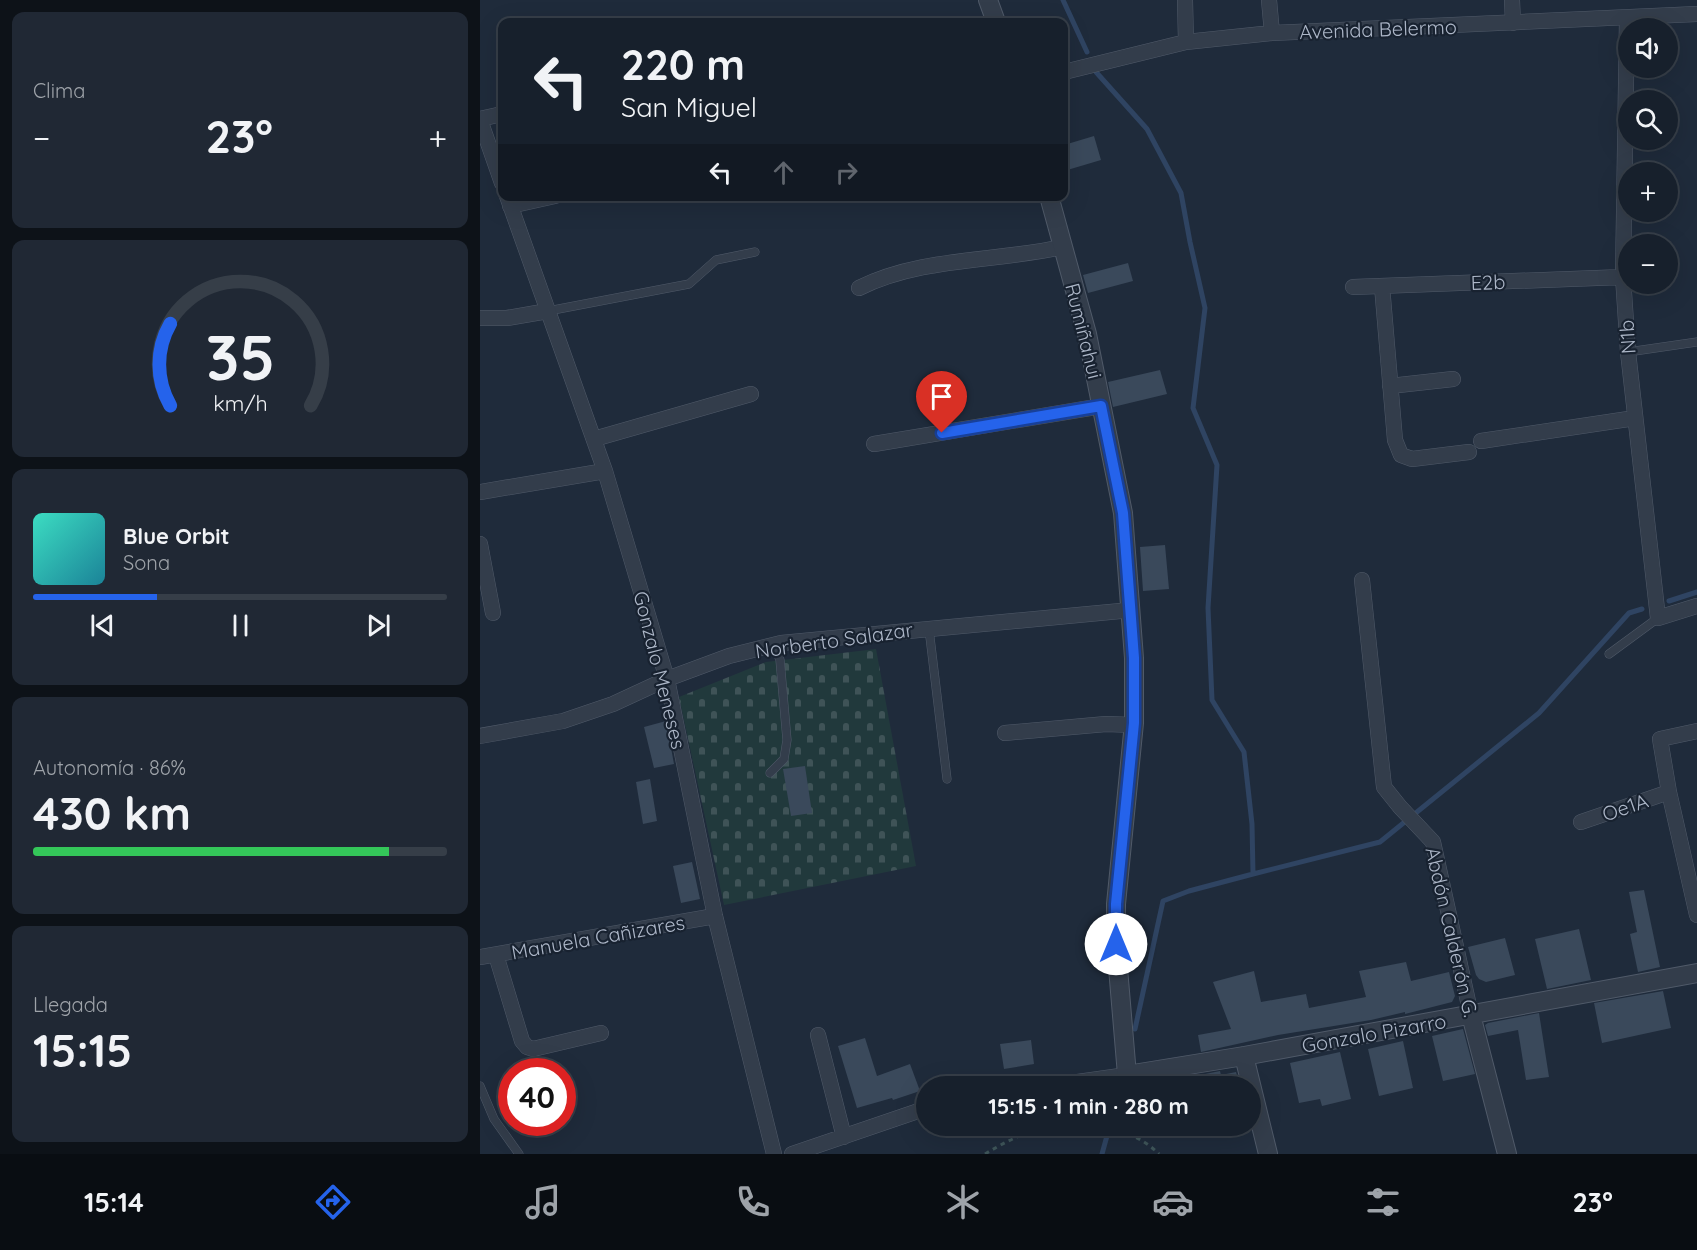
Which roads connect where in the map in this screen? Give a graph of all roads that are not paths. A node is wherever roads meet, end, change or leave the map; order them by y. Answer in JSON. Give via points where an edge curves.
{"nodes":[{"id":1,"x":988,"y":0,"type":"edge"},
{"id":2,"x":1185,"y":0,"type":"edge"},
{"id":3,"x":1269,"y":0,"type":"edge"},
{"id":4,"x":1512,"y":0,"type":"edge"},
{"id":5,"x":1697,"y":14,"type":"edge"},
{"id":6,"x":995,"y":18,"type":"edge"},
{"id":7,"x":1618,"y":18,"type":"edge"},
{"id":8,"x":1627,"y":18,"type":"edge"},
{"id":9,"x":1513,"y":23,"type":"junction"},
{"id":10,"x":1272,"y":33,"type":"junction"},
{"id":11,"x":1186,"y":42,"type":"junction"},
{"id":12,"x":1068,"y":71,"type":"edge"},
{"id":13,"x":1626,"y":78,"type":"edge"},
{"id":14,"x":498,"y":115,"type":"edge"},
{"id":15,"x":480,"y":119,"type":"edge"},
{"id":16,"x":498,"y":171,"type":"edge"},
{"id":17,"x":509,"y":201,"type":"edge"},
{"id":18,"x":1049,"y":201,"type":"edge"},
{"id":19,"x":1624,"y":234,"type":"edge"},
{"id":20,"x":1062,"y":247,"type":"junction"},
{"id":21,"x":755,"y":252,"type":"dead end"},
{"id":22,"x":1618,"y":277,"type":"edge"},
{"id":23,"x":1382,"y":286,"type":"junction"},
{"id":24,"x":1353,"y":287,"type":"dead end"},
{"id":25,"x":859,"y":288,"type":"dead end"},
{"id":26,"x":1624,"y":294,"type":"edge"},
{"id":27,"x":548,"y":312,"type":"junction"},
{"id":28,"x":480,"y":318,"type":"edge"},
{"id":29,"x":1697,"y":342,"type":"edge"},
{"id":30,"x":1628,"y":352,"type":"junction"},
{"id":31,"x":1453,"y":379,"type":"dead end"},
{"id":32,"x":1390,"y":386,"type":"junction"},
{"id":33,"x":751,"y":394,"type":"dead end"},
{"id":34,"x":1101,"y":406,"type":"junction"},
{"id":35,"x":1635,"y":418,"type":"junction"},
{"id":36,"x":594,"y":439,"type":"junction"},
{"id":37,"x":1480,"y":441,"type":"dead end"},
{"id":38,"x":874,"y":444,"type":"dead end"},
{"id":39,"x":1469,"y":452,"type":"dead end"},
{"id":40,"x":605,"y":471,"type":"junction"},
{"id":41,"x":480,"y":492,"type":"edge"},
{"id":42,"x":480,"y":544,"type":"edge"},
{"id":43,"x":1362,"y":580,"type":"dead end"},
{"id":44,"x":1697,"y":606,"type":"edge"},
{"id":45,"x":1131,"y":610,"type":"junction"},
{"id":46,"x":493,"y":613,"type":"dead end"},
{"id":47,"x":1658,"y":618,"type":"junction"},
{"id":48,"x":929,"y":628,"type":"junction"},
{"id":49,"x":774,"y":644,"type":"junction"},
{"id":50,"x":1609,"y":654,"type":"dead end"},
{"id":51,"x":667,"y":679,"type":"junction"},
{"id":52,"x":1134,"y":725,"type":"junction"},
{"id":53,"x":1697,"y":730,"type":"edge"},
{"id":54,"x":1005,"y":732,"type":"dead end"},
{"id":55,"x":480,"y":736,"type":"edge"},
{"id":56,"x":770,"y":773,"type":"dead end"},
{"id":57,"x":947,"y":779,"type":"dead end"},
{"id":58,"x":1669,"y":792,"type":"junction"},
{"id":59,"x":1581,"y":822,"type":"dead end"},
{"id":60,"x":1697,"y":915,"type":"edge"},
{"id":61,"x":715,"y":916,"type":"junction"},
{"id":62,"x":496,"y":955,"type":"junction"},
{"id":63,"x":480,"y":957,"type":"edge"},
{"id":64,"x":1697,"y":973,"type":"edge"},
{"id":65,"x":1471,"y":1015,"type":"junction"},
{"id":66,"x":602,"y":1033,"type":"dead end"},
{"id":67,"x":818,"y":1035,"type":"dead end"},
{"id":68,"x":1244,"y":1056,"type":"junction"},
{"id":69,"x":1127,"y":1075,"type":"junction"},
{"id":70,"x":1120,"y":1076,"type":"edge"},
{"id":71,"x":480,"y":1086,"type":"edge"},
{"id":72,"x":916,"y":1112,"type":"edge"},
{"id":73,"x":844,"y":1137,"type":"junction"},
{"id":74,"x":519,"y":1154,"type":"edge"},
{"id":75,"x":774,"y":1154,"type":"edge"},
{"id":76,"x":792,"y":1154,"type":"edge"},
{"id":77,"x":1268,"y":1154,"type":"edge"},
{"id":78,"x":1507,"y":1154,"type":"edge"}],
"edges":[{"from":1,"to":6,"type":"street"},
{"from":2,"to":11,"type":"street"},
{"from":3,"to":10,"type":"street"},
{"from":4,"to":9,"type":"street"},
{"from":5,"to":8,"type":"street","name":"Avenida Belermo"},
{"from":7,"to":9,"type":"street","name":"Avenida Belermo"},
{"from":9,"to":10,"type":"street","name":"Avenida Belermo"},
{"from":10,"to":11,"type":"street","name":"Avenida Belermo"},
{"from":11,"to":12,"type":"street","name":"Avenida Belermo"},
{"from":13,"to":19,"type":"street","name":"N1b"},
{"from":14,"to":15,"type":"street"},
{"from":15,"to":16,"type":"street"},
{"from":17,"to":27,"type":"street","name":"Gonzalo Meneses"},
{"from":18,"to":20,"type":"street","name":"Rumiñahui"},
{"from":20,"to":25,"type":"street","via":[[907,270]]},
{"from":20,"to":34,"type":"street","name":"Rumiñahui","via":[[1087,334]]},
{"from":21,"to":27,"type":"lane","via":[[716,260],[689,284]]},
{"from":22,"to":23,"type":"street","name":"E2b"},
{"from":23,"to":24,"type":"street","name":"E2b"},
{"from":23,"to":32,"type":"street"},
{"from":26,"to":30,"type":"street","name":"N1b"},
{"from":27,"to":28,"type":"street"},
{"from":27,"to":36,"type":"street","name":"Gonzalo Meneses"},
{"from":29,"to":30,"type":"lane"},
{"from":30,"to":35,"type":"street","name":"N1b"},
{"from":31,"to":32,"type":"street"},
{"from":32,"to":39,"type":"street","via":[[1395,440],[1401,455],[1412,459]]},
{"from":33,"to":36,"type":"street"},
{"from":34,"to":38,"type":"street"},
{"from":34,"to":45,"type":"street","name":"Rumiñahui","via":[[1123,513]]},
{"from":35,"to":37,"type":"street"},
{"from":35,"to":47,"type":"street","name":"N1b"},
{"from":36,"to":40,"type":"street","name":"Gonzalo Meneses"},
{"from":40,"to":41,"type":"street"},
{"from":40,"to":51,"type":"street","name":"Gonzalo Meneses"},
{"from":42,"to":46,"type":"street"},
{"from":43,"to":65,"type":"street","name":"Abdón Calderón G.","via":[[1384,787],[1433,842]]},
{"from":44,"to":47,"type":"street"},
{"from":45,"to":48,"type":"street","name":"Norberto Salazar"},
{"from":45,"to":52,"type":"street","name":"Rumiñahui"},
{"from":47,"to":50,"type":"lane"},
{"from":48,"to":49,"type":"street","name":"Norberto Salazar"},
{"from":48,"to":57,"type":"lane"},
{"from":49,"to":51,"type":"street","name":"Norberto Salazar"},
{"from":49,"to":56,"type":"lane","via":[[780,660],[787,740],[784,759]]},
{"from":51,"to":55,"type":"street","name":"Norberto Salazar","via":[[563,721]]},
{"from":51,"to":61,"type":"street","name":"Gonzalo Meneses"},
{"from":52,"to":54,"type":"street","via":[[1107,723]]},
{"from":52,"to":69,"type":"street","name":"Rumiñahui","via":[[1116,904]]},
{"from":53,"to":58,"type":"street","via":[[1660,739]]},
{"from":58,"to":59,"type":"street","name":"Oe1A"},
{"from":58,"to":60,"type":"street"},
{"from":61,"to":62,"type":"street","name":"Manuela Cañizares"},
{"from":61,"to":75,"type":"street","name":"Gonzalo Meneses"},
{"from":62,"to":63,"type":"street","name":"Manuela Cañizares"},
{"from":62,"to":66,"type":"street","via":[[527,1047],[533,1049]]},
{"from":64,"to":65,"type":"street","name":"Gonzalo Pizarro"},
{"from":65,"to":68,"type":"street","name":"Gonzalo Pizarro"},
{"from":65,"to":78,"type":"street","name":"Abdón Calderón G."},
{"from":67,"to":73,"type":"street"},
{"from":68,"to":69,"type":"street","name":"Gonzalo Pizarro"},
{"from":68,"to":77,"type":"street"},
{"from":69,"to":70,"type":"street","name":"Gonzalo Pizarro"},
{"from":71,"to":74,"type":"lane","via":[[494,1119]]},
{"from":72,"to":73,"type":"street"},
{"from":73,"to":76,"type":"street"}]}
